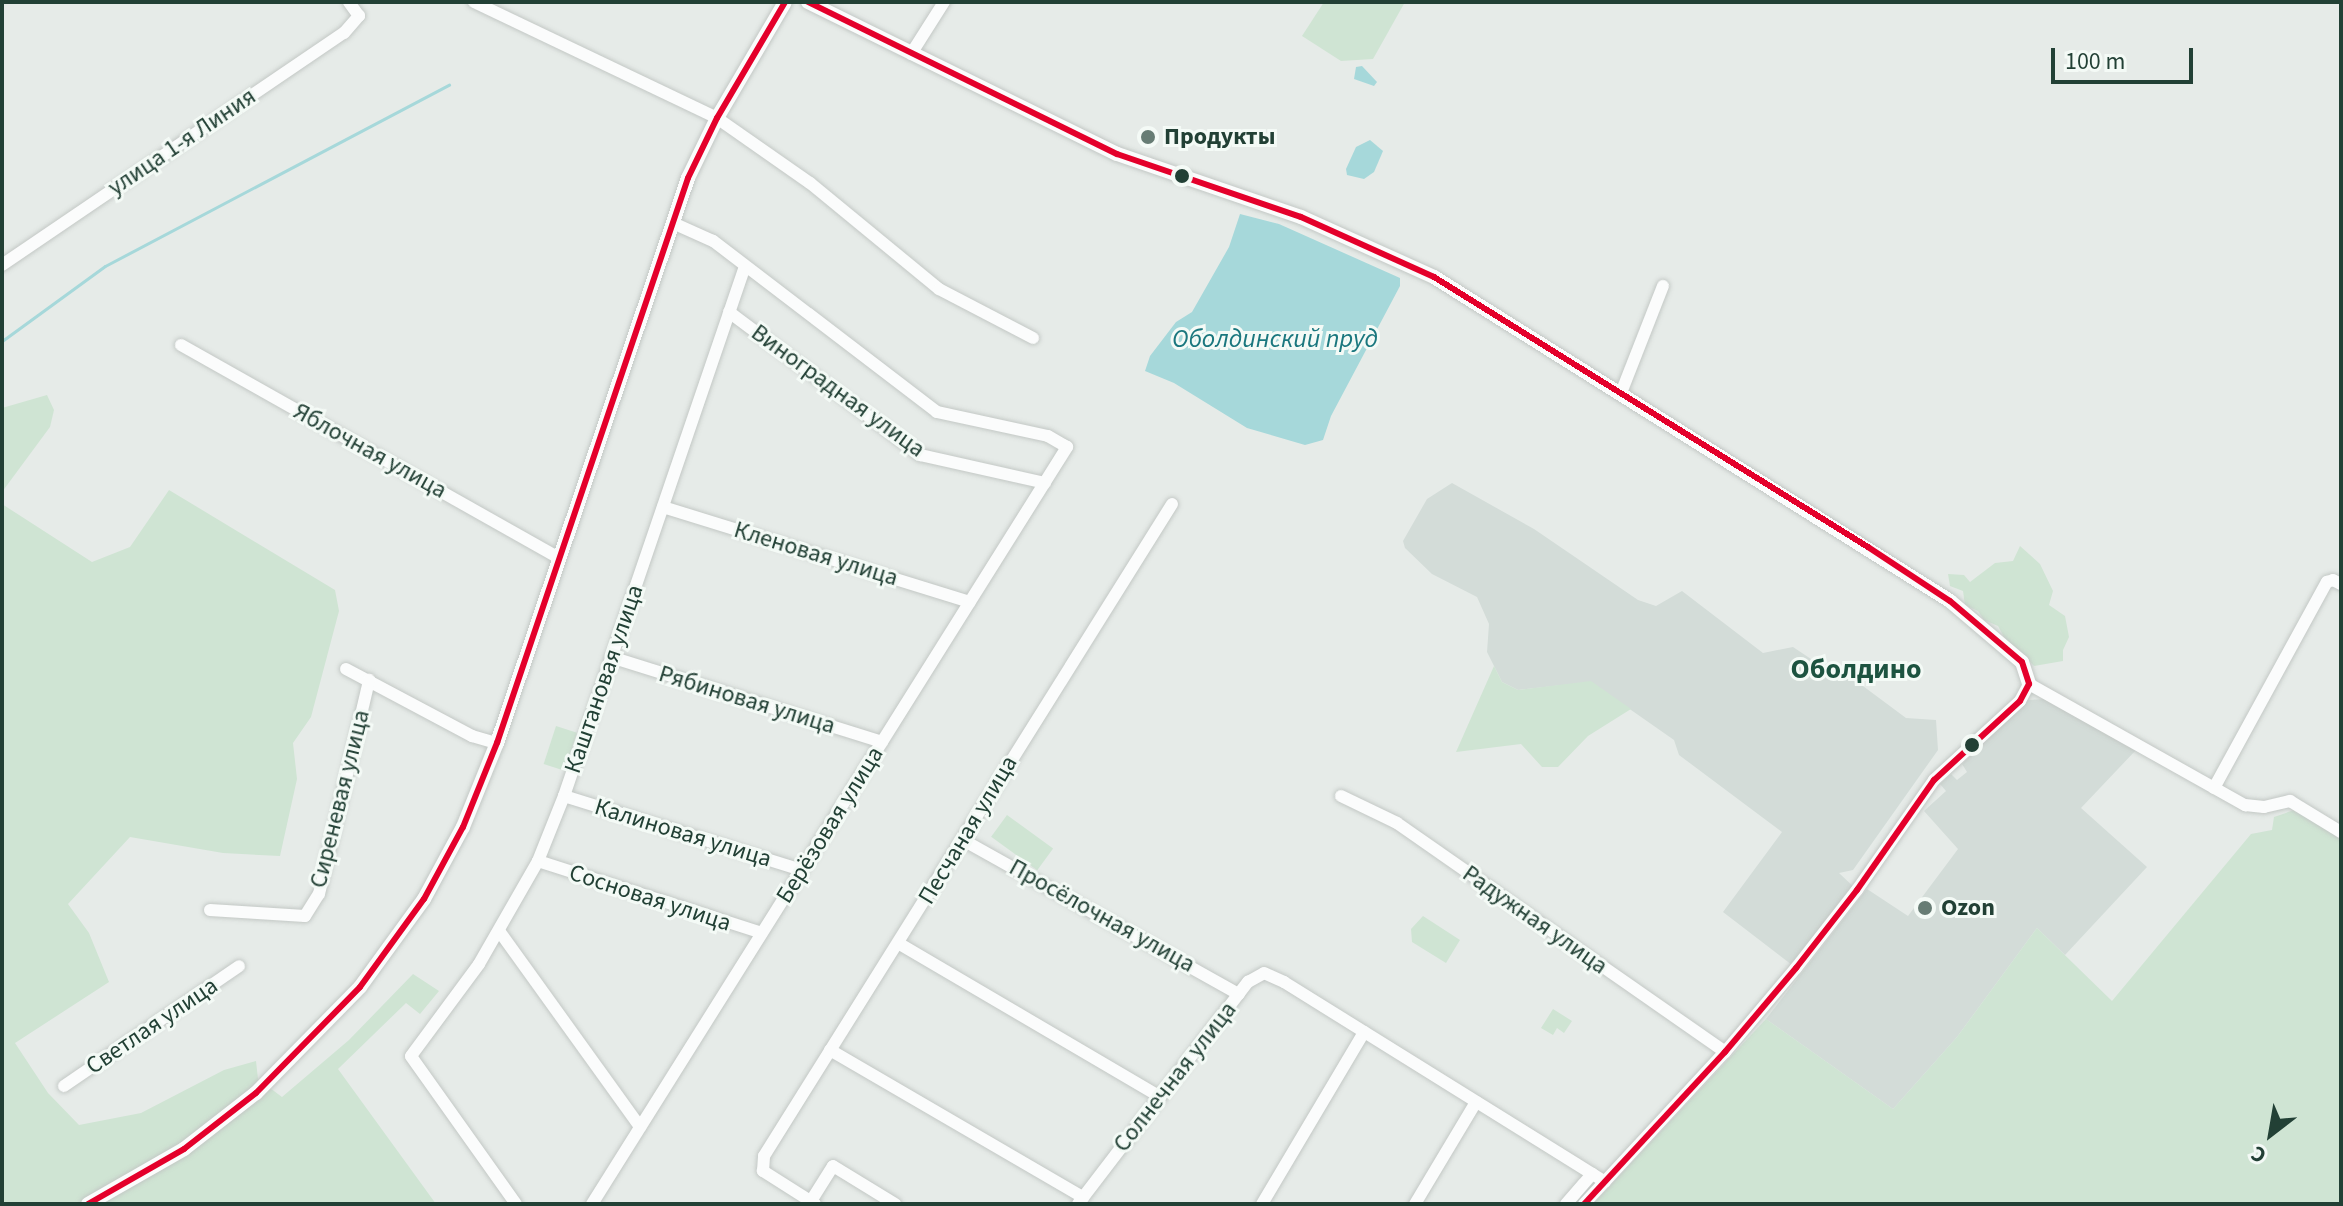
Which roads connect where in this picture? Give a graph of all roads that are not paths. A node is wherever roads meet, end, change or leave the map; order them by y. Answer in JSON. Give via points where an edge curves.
{"nodes":[{"id":1,"x":349,"y":2,"type":"edge"},
{"id":2,"x":474,"y":2,"type":"edge"},
{"id":3,"x":785,"y":2,"type":"edge"},
{"id":4,"x":808,"y":2,"type":"edge"},
{"id":5,"x":944,"y":2,"type":"edge"},
{"id":6,"x":911,"y":54,"type":"junction"},
{"id":7,"x":717,"y":118,"type":"junction"},
{"id":8,"x":673,"y":223,"type":"junction"},
{"id":9,"x":2,"y":265,"type":"edge"},
{"id":10,"x":745,"y":266,"type":"junction"},
{"id":11,"x":1663,"y":286,"type":"dead end"},
{"id":12,"x":729,"y":312,"type":"junction"},
{"id":13,"x":1033,"y":338,"type":"dead end"},
{"id":14,"x":181,"y":345,"type":"dead end"},
{"id":15,"x":1621,"y":393,"type":"junction"},
{"id":16,"x":1045,"y":483,"type":"junction"},
{"id":17,"x":1172,"y":504,"type":"dead end"},
{"id":18,"x":663,"y":507,"type":"junction"},
{"id":19,"x":559,"y":558,"type":"junction"},
{"id":20,"x":2341,"y":584,"type":"edge"},
{"id":21,"x":970,"y":602,"type":"junction"},
{"id":22,"x":611,"y":657,"type":"junction"},
{"id":23,"x":346,"y":669,"type":"dead end"},
{"id":24,"x":369,"y":680,"type":"junction"},
{"id":25,"x":2029,"y":684,"type":"junction"},
{"id":26,"x":882,"y":742,"type":"junction"},
{"id":27,"x":497,"y":743,"type":"junction"},
{"id":28,"x":2214,"y":788,"type":"junction"},
{"id":29,"x":564,"y":796,"type":"junction"},
{"id":30,"x":1341,"y":796,"type":"dead end"},
{"id":31,"x":2341,"y":832,"type":"edge"},
{"id":32,"x":963,"y":840,"type":"junction"},
{"id":33,"x":538,"y":861,"type":"junction"},
{"id":34,"x":801,"y":870,"type":"junction"},
{"id":35,"x":210,"y":910,"type":"dead end"},
{"id":36,"x":500,"y":932,"type":"junction"},
{"id":37,"x":762,"y":933,"type":"junction"},
{"id":38,"x":898,"y":943,"type":"junction"},
{"id":39,"x":239,"y":966,"type":"dead end"},
{"id":40,"x":1239,"y":994,"type":"junction"},
{"id":41,"x":1364,"y":1032,"type":"junction"},
{"id":42,"x":830,"y":1050,"type":"junction"},
{"id":43,"x":1725,"y":1052,"type":"junction"},
{"id":44,"x":64,"y":1086,"type":"dead end"},
{"id":45,"x":1160,"y":1097,"type":"junction"},
{"id":46,"x":1476,"y":1102,"type":"junction"},
{"id":47,"x":640,"y":1127,"type":"junction"},
{"id":48,"x":1592,"y":1174,"type":"junction"},
{"id":49,"x":1605,"y":1182,"type":"junction"},
{"id":50,"x":1080,"y":1201,"type":"edge"},
{"id":51,"x":813,"y":1203,"type":"edge"},
{"id":52,"x":88,"y":1204,"type":"edge"},
{"id":53,"x":516,"y":1204,"type":"edge"},
{"id":54,"x":592,"y":1204,"type":"edge"},
{"id":55,"x":895,"y":1204,"type":"edge"},
{"id":56,"x":1262,"y":1204,"type":"edge"},
{"id":57,"x":1415,"y":1204,"type":"edge"},
{"id":58,"x":1566,"y":1204,"type":"edge"},
{"id":59,"x":1584,"y":1204,"type":"edge"}],
"edges":[{"from":1,"to":9,"type":"street","name":"улица 1-я Линия","via":[[359,16],[344,33]]},
{"from":2,"to":7,"type":"street"},
{"from":3,"to":7,"type":"street"},
{"from":4,"to":6,"type":"street"},
{"from":5,"to":6,"type":"street"},
{"from":6,"to":15,"type":"street","via":[[1117,154],[1301,217],[1434,277]]},
{"from":7,"to":8,"type":"street"},
{"from":7,"to":13,"type":"street","via":[[810,183],[939,289]]},
{"from":8,"to":10,"type":"street","via":[[710,240]]},
{"from":8,"to":19,"type":"street"},
{"from":10,"to":12,"type":"street","name":"Каштановая улица"},
{"from":10,"to":16,"type":"street","name":"Берёзовая улица","via":[[937,412],[1048,436],[1067,447]]},
{"from":11,"to":15,"type":"street"},
{"from":12,"to":16,"type":"street","name":"Виноградная улица","via":[[920,455]]},
{"from":12,"to":18,"type":"street","name":"Каштановая улица"},
{"from":14,"to":19,"type":"street","name":"Яблочная улица"},
{"from":15,"to":25,"type":"street","via":[[1950,601],[2022,662]]},
{"from":16,"to":21,"type":"street","name":"Берёзовая улица"},
{"from":17,"to":32,"type":"street","name":"Песчаная улица"},
{"from":18,"to":21,"type":"street","name":"Кленовая улица"},
{"from":18,"to":22,"type":"street","name":"Каштановая улица"},
{"from":19,"to":27,"type":"street"},
{"from":20,"to":28,"type":"street","via":[[2327,582]]},
{"from":21,"to":26,"type":"street","name":"Берёзовая улица"},
{"from":22,"to":26,"type":"street","name":"Рябиновая улица"},
{"from":22,"to":29,"type":"street","name":"Каштановая улица"},
{"from":23,"to":24,"type":"street"},
{"from":24,"to":27,"type":"street","via":[[472,736]]},
{"from":24,"to":35,"type":"street","name":"Сиреневая улица","via":[[319,894],[305,916]]},
{"from":25,"to":28,"type":"street"},
{"from":25,"to":43,"type":"street","via":[[2020,701],[1934,780],[1857,890]]},
{"from":26,"to":34,"type":"street","name":"Берёзовая улица"},
{"from":27,"to":52,"type":"street","via":[[452,850],[407,925],[360,987],[256,1093],[184,1149]]},
{"from":28,"to":31,"type":"street","via":[[2254,807],[2290,801]]},
{"from":29,"to":33,"type":"street","name":"Каштановая улица"},
{"from":29,"to":34,"type":"street","name":"Калиновая улица"},
{"from":30,"to":43,"type":"street","name":"Радужная улица","via":[[1397,823]]},
{"from":32,"to":38,"type":"street","name":"Песчаная улица"},
{"from":32,"to":40,"type":"street","name":"Просёлочная улица"},
{"from":33,"to":36,"type":"street","name":"Каштановая улица"},
{"from":33,"to":37,"type":"street","name":"Сосновая улица"},
{"from":34,"to":37,"type":"street","name":"Берёзовая улица"},
{"from":36,"to":47,"type":"street"},
{"from":36,"to":53,"type":"street","name":"Каштановая улица","via":[[413,1051],[415,1064]]},
{"from":37,"to":47,"type":"street","name":"Берёзовая улица"},
{"from":38,"to":42,"type":"street","name":"Песчаная улица"},
{"from":38,"to":45,"type":"street"},
{"from":39,"to":44,"type":"street","name":"Светлая улица"},
{"from":40,"to":41,"type":"street","name":"Солнечная улица","via":[[1264,973]]},
{"from":40,"to":45,"type":"street","name":"Солнечная улица"},
{"from":41,"to":46,"type":"street"},
{"from":41,"to":56,"type":"street"},
{"from":42,"to":50,"type":"street"},
{"from":42,"to":51,"type":"street","name":"Песчаная улица","via":[[764,1156],[763,1171]]},
{"from":43,"to":49,"type":"street"},
{"from":45,"to":50,"type":"street","name":"Солнечная улица"},
{"from":46,"to":48,"type":"street"},
{"from":46,"to":57,"type":"street"},
{"from":47,"to":54,"type":"street","name":"Берёзовая улица"},
{"from":48,"to":49,"type":"street"},
{"from":48,"to":58,"type":"street"},
{"from":49,"to":59,"type":"street"},
{"from":51,"to":55,"type":"street","via":[[833,1166]]}]}
